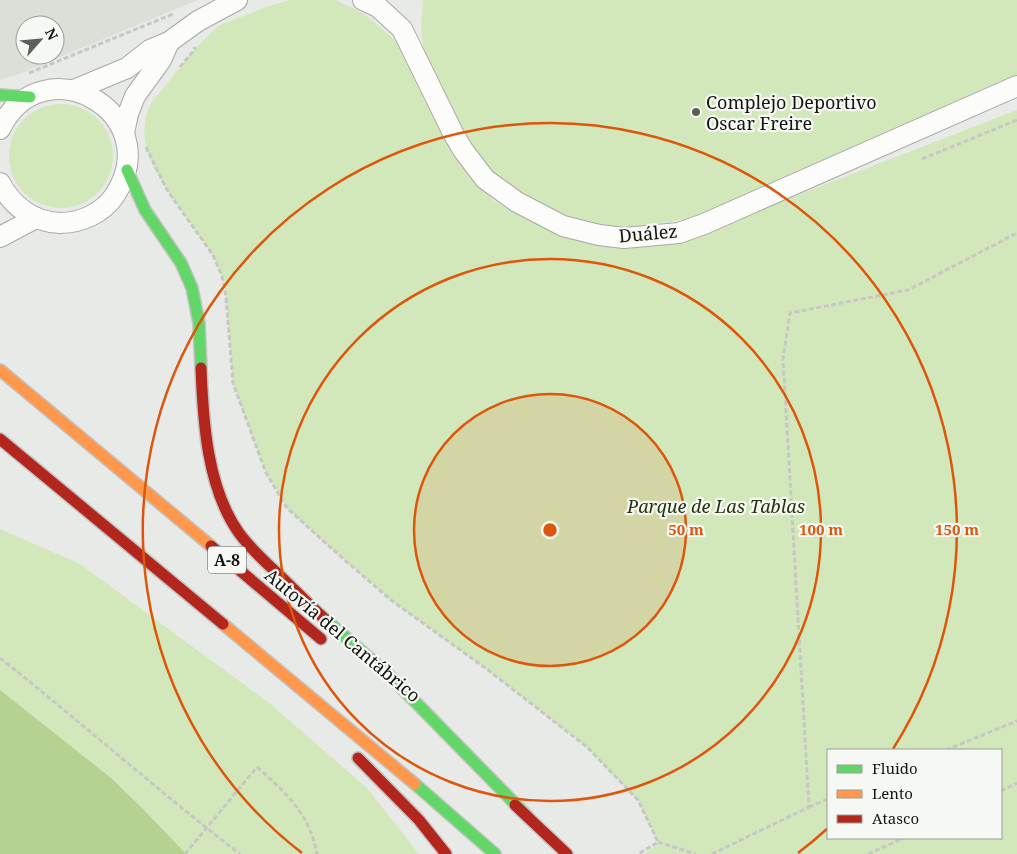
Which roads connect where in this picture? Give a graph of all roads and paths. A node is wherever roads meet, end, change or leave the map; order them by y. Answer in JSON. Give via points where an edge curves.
{"nodes":[{"id":1,"x":237,"y":0,"type":"edge"},
{"id":2,"x":363,"y":0,"type":"edge"},
{"id":3,"x":185,"y":29,"type":"junction"},
{"id":4,"x":170,"y":42,"type":"junction"},
{"id":5,"x":177,"y":71,"type":"dead end"},
{"id":6,"x":26,"y":75,"type":"dead end"},
{"id":7,"x":1017,"y":86,"type":"edge"},
{"id":8,"x":74,"y":90,"type":"junction"},
{"id":9,"x":0,"y":95,"type":"edge"},
{"id":10,"x":30,"y":96,"type":"junction"},
{"id":11,"x":1017,"y":120,"type":"edge"},
{"id":12,"x":0,"y":129,"type":"edge"},
{"id":13,"x":124,"y":133,"type":"junction"},
{"id":14,"x":145,"y":140,"type":"dead end"},
{"id":15,"x":922,"y":159,"type":"dead end"},
{"id":16,"x":127,"y":170,"type":"junction"},
{"id":17,"x":0,"y":183,"type":"edge"},
{"id":18,"x":36,"y":218,"type":"junction"},
{"id":19,"x":1017,"y":233,"type":"edge"},
{"id":20,"x":0,"y":237,"type":"edge"},
{"id":21,"x":0,"y":370,"type":"edge"},
{"id":22,"x":0,"y":439,"type":"edge"},
{"id":23,"x":50,"y":482,"type":"junction"},
{"id":24,"x":332,"y":648,"type":"dead end"},
{"id":25,"x":0,"y":658,"type":"edge"},
{"id":26,"x":294,"y":698,"type":"dead end"},
{"id":27,"x":1017,"y":721,"type":"edge"},
{"id":28,"x":423,"y":726,"type":"dead end"},
{"id":29,"x":349,"y":749,"type":"dead end"},
{"id":30,"x":948,"y":749,"type":"edge"},
{"id":31,"x":1017,"y":783,"type":"edge"},
{"id":32,"x":1002,"y":790,"type":"edge"},
{"id":33,"x":827,"y":799,"type":"edge"},
{"id":34,"x":809,"y":807,"type":"junction"},
{"id":35,"x":528,"y":817,"type":"junction"},
{"id":36,"x":902,"y":839,"type":"edge"},
{"id":37,"x":658,"y":842,"type":"junction"},
{"id":38,"x":491,"y":850,"type":"edge"},
{"id":39,"x":185,"y":854,"type":"edge"},
{"id":40,"x":240,"y":854,"type":"edge"},
{"id":41,"x":317,"y":854,"type":"edge"},
{"id":42,"x":446,"y":854,"type":"edge"},
{"id":43,"x":567,"y":854,"type":"edge"},
{"id":44,"x":638,"y":854,"type":"edge"},
{"id":45,"x":696,"y":854,"type":"edge"},
{"id":46,"x":712,"y":854,"type":"edge"},
{"id":47,"x":868,"y":854,"type":"edge"}],
"edges":[{"from":1,"to":3,"type":"street"},
{"from":2,"to":7,"type":"street","name":"Duález","via":[[378,7],[402,29],[454,133],[486,179],[516,202],[563,226],[599,235],[624,238],[679,233]]},
{"from":3,"to":4,"type":"street"},
{"from":3,"to":5,"type":"path","via":[[195,49]]},
{"from":3,"to":6,"type":"path","via":[[176,13]]},
{"from":4,"to":8,"type":"street","via":[[150,50],[115,74]]},
{"from":4,"to":13,"type":"street","via":[[135,96]]},
{"from":8,"to":10,"type":"street","via":[[44,91]]},
{"from":8,"to":13,"type":"street","via":[[93,97],[109,110]]},
{"from":9,"to":10,"type":"highway"},
{"from":10,"to":12,"type":"street","via":[[11,112]]},
{"from":11,"to":15,"type":"path"},
{"from":13,"to":16,"type":"street","via":[[128,151]]},
{"from":14,"to":37,"type":"path","via":[[163,183],[213,256],[222,276],[233,383],[266,473],[287,508],[392,600],[587,747],[638,800]]},
{"from":16,"to":18,"type":"street","via":[[112,200],[85,219],[52,223]]},
{"from":16,"to":35,"type":"highway","via":[[145,210],[181,263],[192,288],[199,323],[207,445],[219,491],[239,532],[310,606],[423,708]]},
{"from":17,"to":18,"type":"street","via":[[14,203]]},
{"from":18,"to":20,"type":"street"},
{"from":19,"to":34,"type":"path","via":[[908,290],[790,314],[783,359]]},
{"from":21,"to":24,"type":"highway","name":"Autovía del Cantábrico","number":"A-8"},
{"from":22,"to":23,"type":"highway"},
{"from":23,"to":26,"type":"highway"},
{"from":23,"to":38,"type":"highway"},
{"from":25,"to":40,"type":"path"},
{"from":27,"to":30,"type":"path"},
{"from":28,"to":35,"type":"highway","name":"Autovía del Cantábrico"},
{"from":29,"to":42,"type":"highway","via":[[419,820]]},
{"from":31,"to":32,"type":"path"},
{"from":33,"to":34,"type":"path"},
{"from":34,"to":46,"type":"path"},
{"from":35,"to":43,"type":"highway","name":"Autovía del Cantábrico"},
{"from":36,"to":47,"type":"path"},
{"from":37,"to":44,"type":"path"},
{"from":37,"to":45,"type":"path"},
{"from":39,"to":41,"type":"path","bridge":true,"via":[[257,767],[287,794],[302,813]]}]}
